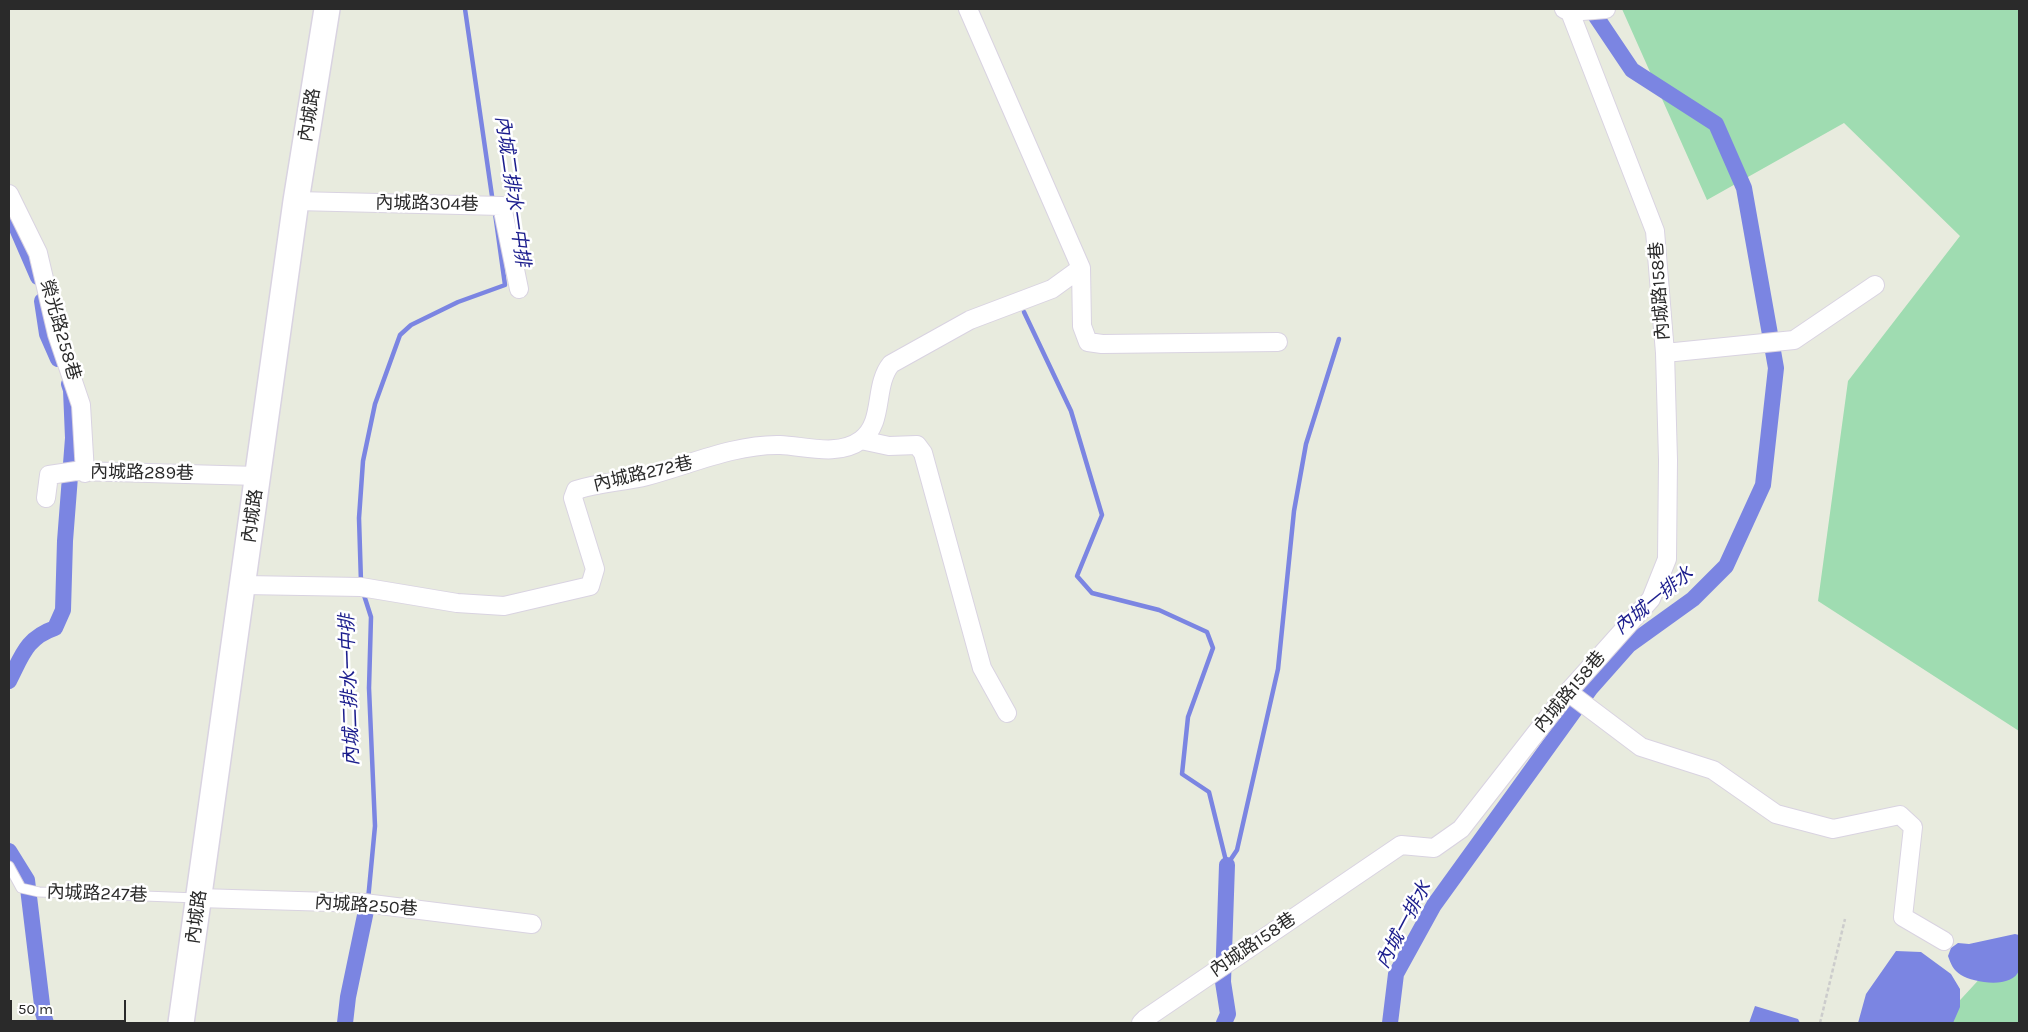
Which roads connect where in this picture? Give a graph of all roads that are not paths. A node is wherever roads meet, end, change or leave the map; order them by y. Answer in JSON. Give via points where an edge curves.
{"nodes":[{"id":1,"x":327,"y":9,"type":"edge"},
{"id":2,"x":968,"y":9,"type":"edge"},
{"id":3,"x":1605,"y":9,"type":"edge"},
{"id":4,"x":1571,"y":11,"type":"edge"},
{"id":5,"x":9,"y":194,"type":"edge"},
{"id":6,"x":296,"y":201,"type":"junction"},
{"id":7,"x":1081,"y":268,"type":"junction"},
{"id":8,"x":1875,"y":285,"type":"dead end"},
{"id":9,"x":519,"y":289,"type":"dead end"},
{"id":10,"x":1278,"y":342,"type":"dead end"},
{"id":11,"x":1665,"y":354,"type":"junction"},
{"id":12,"x":861,"y":440,"type":"junction"},
{"id":13,"x":80,"y":472,"type":"junction"},
{"id":14,"x":258,"y":476,"type":"junction"},
{"id":15,"x":46,"y":498,"type":"dead end"},
{"id":16,"x":244,"y":586,"type":"junction"},
{"id":17,"x":1571,"y":695,"type":"junction"},
{"id":18,"x":1007,"y":713,"type":"dead end"},
{"id":19,"x":9,"y":866,"type":"edge"},
{"id":20,"x":199,"y":898,"type":"junction"},
{"id":21,"x":532,"y":924,"type":"dead end"},
{"id":22,"x":1944,"y":940,"type":"dead end"},
{"id":23,"x":181,"y":1023,"type":"edge"},
{"id":24,"x":1141,"y":1023,"type":"edge"}],
"edges":[{"from":1,"to":6,"type":"street","name":"內城路"},
{"from":2,"to":7,"type":"street"},
{"from":3,"to":4,"type":"street"},
{"from":4,"to":11,"type":"street","name":"內城路158巷","via":[[1655,231]]},
{"from":5,"to":13,"type":"street","name":"榮光路258巷","via":[[38,252],[58,334],[81,405]]},
{"from":6,"to":9,"type":"street","name":"內城路304巷","via":[[502,206]]},
{"from":6,"to":14,"type":"street","name":"內城路"},
{"from":7,"to":10,"type":"street","via":[[1082,326],[1088,342]]},
{"from":7,"to":12,"type":"street","via":[[1052,289],[970,320],[890,364],[882,377],[877,413]]},
{"from":8,"to":11,"type":"street","via":[[1794,340]]},
{"from":11,"to":17,"type":"street","name":"內城路158巷","via":[[1667,559],[1651,598]]},
{"from":12,"to":16,"type":"street","name":"內城路272巷","via":[[843,448],[755,446],[644,476],[576,490],[574,498],[596,569],[590,586],[504,606],[458,603],[361,587]]},
{"from":12,"to":18,"type":"street","via":[[888,446],[917,446],[923,452],[982,668]]},
{"from":13,"to":14,"type":"street","name":"內城路289巷"},
{"from":13,"to":15,"type":"street","name":"內城路289巷","via":[[49,475]]},
{"from":14,"to":16,"type":"street","name":"內城路"},
{"from":16,"to":20,"type":"street","name":"內城路"},
{"from":17,"to":22,"type":"street","via":[[1641,747],[1713,770],[1776,814],[1833,829],[1900,815],[1913,827],[1903,916]]},
{"from":17,"to":24,"type":"street","name":"內城路158巷","via":[[1462,829],[1434,848],[1401,844]]},
{"from":19,"to":20,"type":"lane","name":"內城路247巷","via":[[21,888],[38,892]]},
{"from":20,"to":21,"type":"street","name":"內城路250巷","via":[[364,903]]},
{"from":20,"to":23,"type":"street","name":"內城路"}]}
